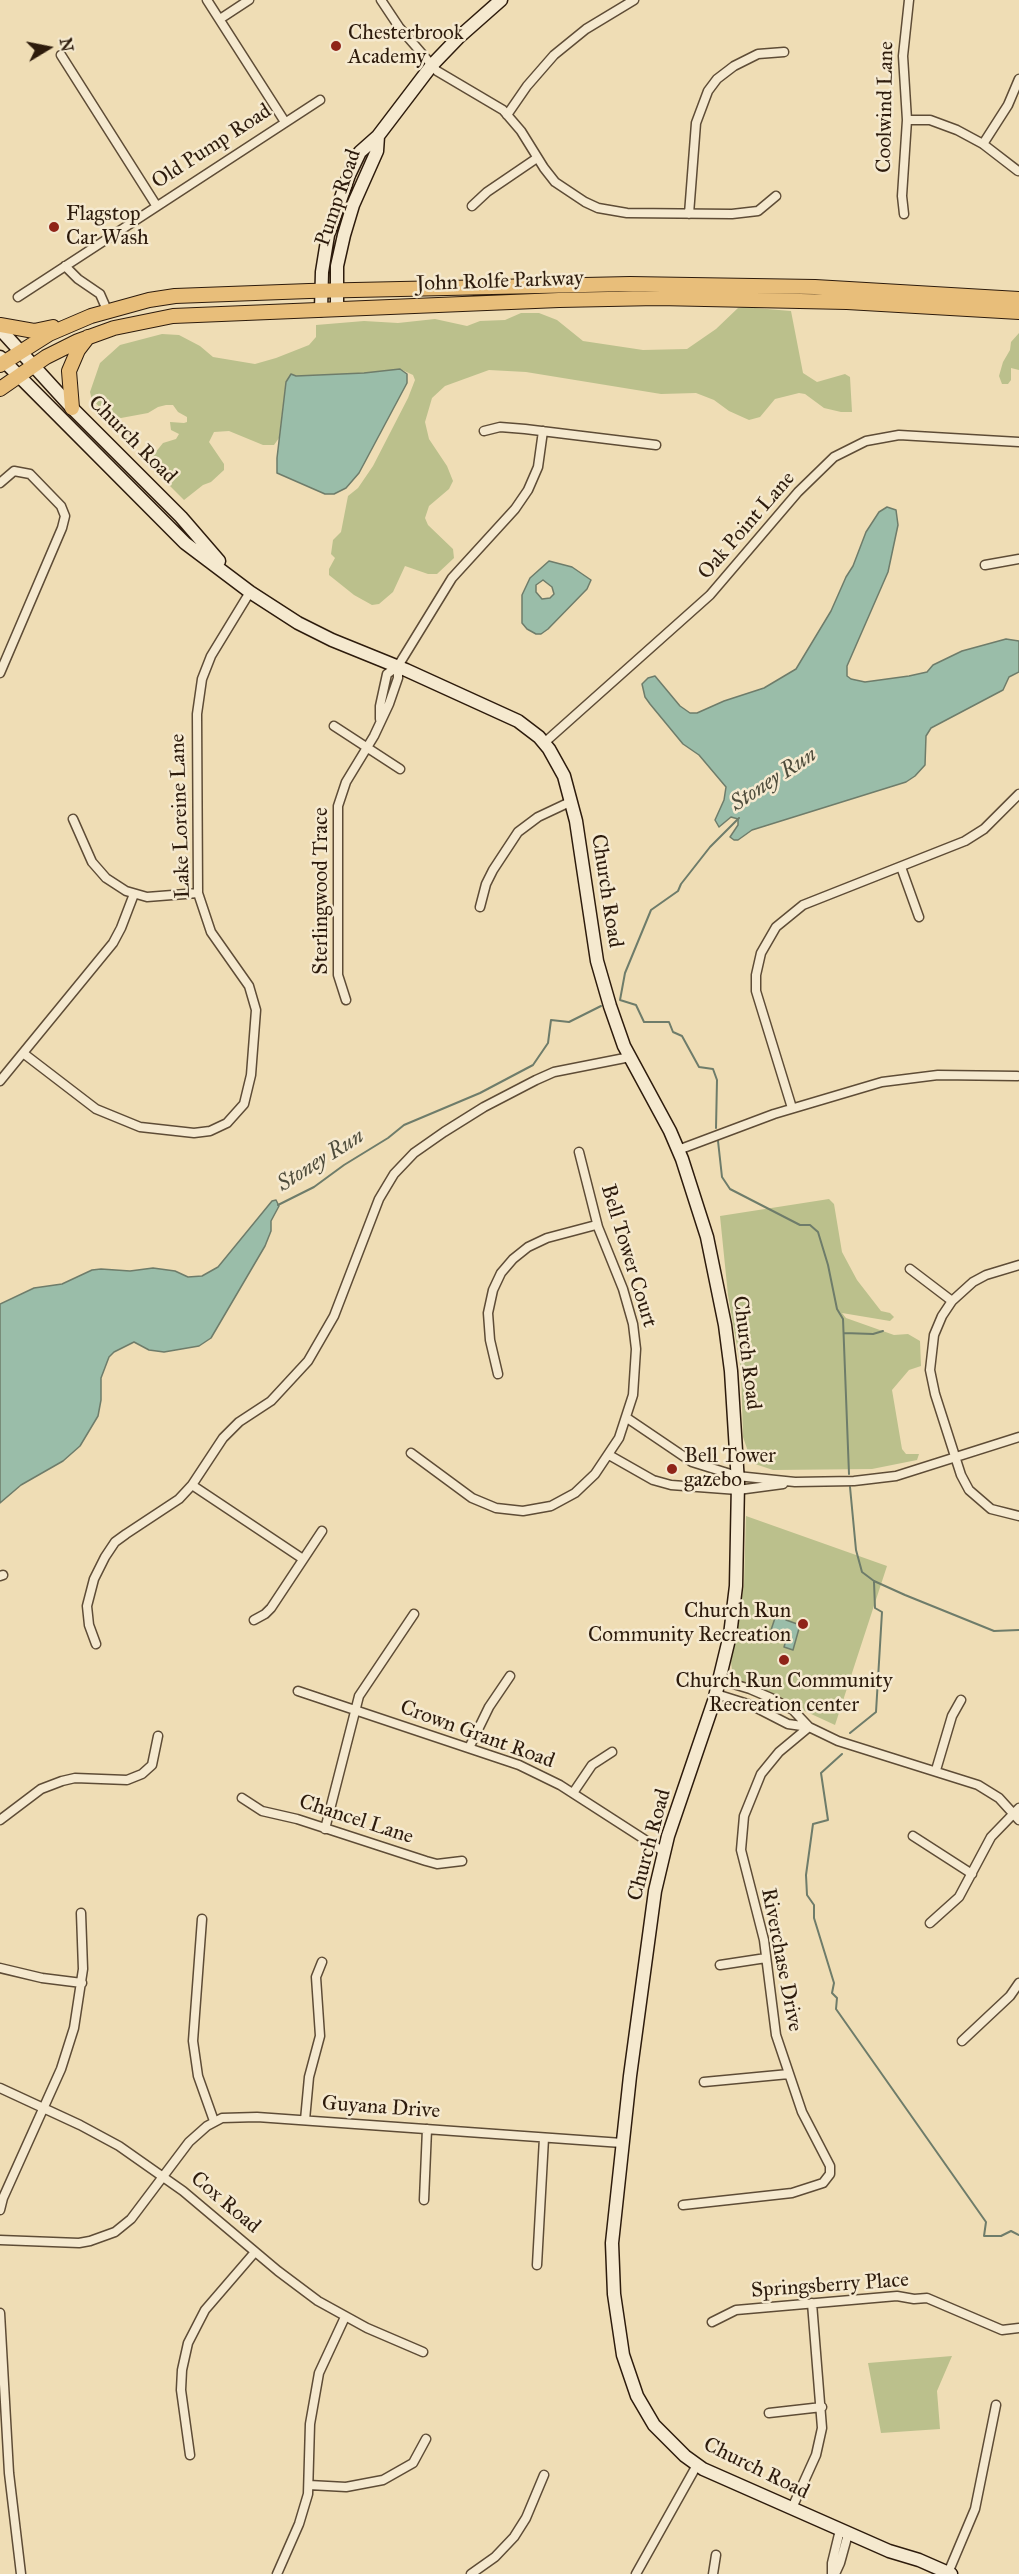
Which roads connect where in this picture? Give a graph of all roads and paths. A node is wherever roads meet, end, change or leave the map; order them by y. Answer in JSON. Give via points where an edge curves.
{"nodes":[{"id":1,"x":207,"y":0,"type":"edge"},
{"id":2,"x":249,"y":0,"type":"edge"},
{"id":3,"x":381,"y":0,"type":"edge"},
{"id":4,"x":501,"y":0,"type":"edge"},
{"id":5,"x":634,"y":0,"type":"edge"},
{"id":6,"x":909,"y":0,"type":"edge"},
{"id":7,"x":220,"y":19,"type":"junction"},
{"id":8,"x":784,"y":52,"type":"dead end"},
{"id":9,"x":61,"y":55,"type":"dead end"},
{"id":10,"x":432,"y":65,"type":"junction"},
{"id":11,"x":1019,"y":79,"type":"edge"},
{"id":12,"x":320,"y":100,"type":"dead end"},
{"id":13,"x":507,"y":115,"type":"junction"},
{"id":14,"x":907,"y":120,"type":"junction"},
{"id":15,"x":285,"y":122,"type":"junction"},
{"id":16,"x":378,"y":136,"type":"junction"},
{"id":17,"x":983,"y":144,"type":"junction"},
{"id":18,"x":537,"y":158,"type":"junction"},
{"id":19,"x":1018,"y":171,"type":"edge"},
{"id":20,"x":777,"y":196,"type":"dead end"},
{"id":21,"x":156,"y":205,"type":"junction"},
{"id":22,"x":472,"y":206,"type":"dead end"},
{"id":23,"x":688,"y":214,"type":"junction"},
{"id":24,"x":904,"y":214,"type":"dead end"},
{"id":25,"x":65,"y":266,"type":"junction"},
{"id":26,"x":321,"y":290,"type":"junction"},
{"id":27,"x":337,"y":290,"type":"junction"},
{"id":28,"x":18,"y":297,"type":"dead end"},
{"id":29,"x":1019,"y":298,"type":"edge"},
{"id":30,"x":337,"y":309,"type":"junction"},
{"id":31,"x":107,"y":310,"type":"junction"},
{"id":32,"x":321,"y":310,"type":"junction"},
{"id":33,"x":1019,"y":312,"type":"edge"},
{"id":34,"x":70,"y":324,"type":"junction"},
{"id":35,"x":0,"y":327,"type":"edge"},
{"id":36,"x":88,"y":337,"type":"junction"},
{"id":37,"x":20,"y":351,"type":"junction"},
{"id":38,"x":2,"y":361,"type":"edge"},
{"id":39,"x":33,"y":365,"type":"junction"},
{"id":40,"x":17,"y":376,"type":"junction"},
{"id":41,"x":0,"y":389,"type":"edge"},
{"id":42,"x":72,"y":408,"type":"junction"},
{"id":43,"x":484,"y":431,"type":"dead end"},
{"id":44,"x":543,"y":431,"type":"junction"},
{"id":45,"x":1019,"y":442,"type":"edge"},
{"id":46,"x":656,"y":445,"type":"dead end"},
{"id":47,"x":0,"y":483,"type":"edge"},
{"id":48,"x":1019,"y":559,"type":"edge"},
{"id":49,"x":985,"y":565,"type":"dead end"},
{"id":50,"x":236,"y":580,"type":"junction"},
{"id":51,"x":250,"y":592,"type":"junction"},
{"id":52,"x":398,"y":666,"type":"junction"},
{"id":53,"x":0,"y":673,"type":"edge"},
{"id":54,"x":333,"y":726,"type":"dead end"},
{"id":55,"x":544,"y":743,"type":"junction"},
{"id":56,"x":367,"y":748,"type":"junction"},
{"id":57,"x":400,"y":769,"type":"dead end"},
{"id":58,"x":1018,"y":798,"type":"edge"},
{"id":59,"x":572,"y":801,"type":"junction"},
{"id":60,"x":73,"y":819,"type":"dead end"},
{"id":61,"x":901,"y":867,"type":"junction"},
{"id":62,"x":198,"y":893,"type":"junction"},
{"id":63,"x":134,"y":894,"type":"junction"},
{"id":64,"x":480,"y":907,"type":"dead end"},
{"id":65,"x":919,"y":916,"type":"dead end"},
{"id":66,"x":346,"y":999,"type":"dead end"},
{"id":67,"x":23,"y":1053,"type":"junction"},
{"id":68,"x":630,"y":1057,"type":"junction"},
{"id":69,"x":1017,"y":1076,"type":"dead end"},
{"id":70,"x":0,"y":1081,"type":"edge"},
{"id":71,"x":792,"y":1108,"type":"junction"},
{"id":72,"x":678,"y":1150,"type":"junction"},
{"id":73,"x":579,"y":1152,"type":"dead end"},
{"id":74,"x":598,"y":1227,"type":"junction"},
{"id":75,"x":1019,"y":1265,"type":"edge"},
{"id":76,"x":910,"y":1269,"type":"dead end"},
{"id":77,"x":952,"y":1301,"type":"junction"},
{"id":78,"x":498,"y":1374,"type":"dead end"},
{"id":79,"x":627,"y":1418,"type":"junction"},
{"id":80,"x":1019,"y":1437,"type":"edge"},
{"id":81,"x":411,"y":1453,"type":"dead end"},
{"id":82,"x":609,"y":1455,"type":"junction"},
{"id":83,"x":956,"y":1458,"type":"junction"},
{"id":84,"x":737,"y":1476,"type":"junction"},
{"id":85,"x":795,"y":1482,"type":"junction"},
{"id":86,"x":192,"y":1485,"type":"junction"},
{"id":87,"x":738,"y":1490,"type":"junction"},
{"id":88,"x":1019,"y":1516,"type":"edge"},
{"id":89,"x":322,"y":1532,"type":"dead end"},
{"id":90,"x":303,"y":1559,"type":"junction"},
{"id":91,"x":414,"y":1614,"type":"dead end"},
{"id":92,"x":254,"y":1620,"type":"dead end"},
{"id":93,"x":96,"y":1644,"type":"dead end"},
{"id":94,"x":510,"y":1676,"type":"dead end"},
{"id":95,"x":720,"y":1680,"type":"junction"},
{"id":96,"x":298,"y":1691,"type":"dead end"},
{"id":97,"x":716,"y":1694,"type":"junction"},
{"id":98,"x":961,"y":1700,"type":"dead end"},
{"id":99,"x":355,"y":1710,"type":"junction"},
{"id":100,"x":809,"y":1727,"type":"junction"},
{"id":101,"x":158,"y":1736,"type":"dead end"},
{"id":102,"x":469,"y":1748,"type":"junction"},
{"id":103,"x":612,"y":1752,"type":"dead end"},
{"id":104,"x":936,"y":1770,"type":"junction"},
{"id":105,"x":573,"y":1792,"type":"junction"},
{"id":106,"x":242,"y":1798,"type":"dead end"},
{"id":107,"x":1017,"y":1814,"type":"edge"},
{"id":108,"x":0,"y":1820,"type":"edge"},
{"id":109,"x":325,"y":1829,"type":"junction"},
{"id":110,"x":913,"y":1836,"type":"dead end"},
{"id":111,"x":664,"y":1852,"type":"junction"},
{"id":112,"x":462,"y":1861,"type":"dead end"},
{"id":113,"x":972,"y":1874,"type":"junction"},
{"id":114,"x":81,"y":1913,"type":"dead end"},
{"id":115,"x":201,"y":1919,"type":"dead end"},
{"id":116,"x":930,"y":1923,"type":"dead end"},
{"id":117,"x":766,"y":1958,"type":"junction"},
{"id":118,"x":322,"y":1962,"type":"dead end"},
{"id":119,"x":720,"y":1965,"type":"dead end"},
{"id":120,"x":0,"y":1968,"type":"edge"},
{"id":121,"x":82,"y":1983,"type":"junction"},
{"id":122,"x":1019,"y":1983,"type":"edge"},
{"id":123,"x":962,"y":2041,"type":"dead end"},
{"id":124,"x":789,"y":2074,"type":"junction"},
{"id":125,"x":704,"y":2082,"type":"dead end"},
{"id":126,"x":0,"y":2088,"type":"edge"},
{"id":127,"x":44,"y":2108,"type":"junction"},
{"id":128,"x":305,"y":2120,"type":"junction"},
{"id":129,"x":214,"y":2121,"type":"junction"},
{"id":130,"x":428,"y":2129,"type":"junction"},
{"id":131,"x":544,"y":2138,"type":"junction"},
{"id":132,"x":622,"y":2143,"type":"junction"},
{"id":133,"x":164,"y":2177,"type":"junction"},
{"id":134,"x":424,"y":2200,"type":"dead end"},
{"id":135,"x":683,"y":2205,"type":"dead end"},
{"id":136,"x":0,"y":2210,"type":"edge"},
{"id":137,"x":0,"y":2240,"type":"edge"},
{"id":138,"x":255,"y":2252,"type":"junction"},
{"id":139,"x":537,"y":2265,"type":"dead end"},
{"id":140,"x":812,"y":2303,"type":"junction"},
{"id":141,"x":0,"y":2313,"type":"edge"},
{"id":142,"x":345,"y":2317,"type":"junction"},
{"id":143,"x":712,"y":2322,"type":"dead end"},
{"id":144,"x":1019,"y":2328,"type":"edge"},
{"id":145,"x":1,"y":2352,"type":"edge"},
{"id":146,"x":423,"y":2352,"type":"dead end"},
{"id":147,"x":996,"y":2406,"type":"dead end"},
{"id":148,"x":822,"y":2407,"type":"junction"},
{"id":149,"x":769,"y":2413,"type":"dead end"},
{"id":150,"x":426,"y":2439,"type":"dead end"},
{"id":151,"x":190,"y":2455,"type":"dead end"},
{"id":152,"x":4,"y":2460,"type":"edge"},
{"id":153,"x":697,"y":2465,"type":"junction"},
{"id":154,"x":544,"y":2475,"type":"dead end"},
{"id":155,"x":309,"y":2486,"type":"junction"},
{"id":156,"x":792,"y":2508,"type":"junction"},
{"id":157,"x":844,"y":2532,"type":"junction"},
{"id":158,"x":716,"y":2555,"type":"dead end"},
{"id":159,"x":950,"y":2573,"type":"edge"},
{"id":160,"x":21,"y":2574,"type":"edge"},
{"id":161,"x":276,"y":2574,"type":"edge"},
{"id":162,"x":471,"y":2574,"type":"edge"},
{"id":163,"x":636,"y":2574,"type":"edge"},
{"id":164,"x":713,"y":2574,"type":"edge"},
{"id":165,"x":833,"y":2574,"type":"edge"}],
"edges":[{"from":1,"to":7,"type":"street"},
{"from":2,"to":7,"type":"street"},
{"from":3,"to":10,"type":"street"},
{"from":4,"to":10,"type":"main road","name":"Pump Road"},
{"from":5,"to":13,"type":"street","via":[[586,29],[554,55]]},
{"from":6,"to":14,"type":"street","name":"Coolwind Lane","via":[[903,56]]},
{"from":7,"to":15,"type":"street"},
{"from":8,"to":23,"type":"street","via":[[758,54],[734,66],[708,91],[696,123]]},
{"from":9,"to":21,"type":"street"},
{"from":10,"to":13,"type":"street","via":[[440,74],[490,101]]},
{"from":10,"to":16,"type":"main road","name":"Pump Road"},
{"from":11,"to":17,"type":"street"},
{"from":12,"to":15,"type":"street","name":"Old Pump Road"},
{"from":13,"to":18,"type":"street"},
{"from":14,"to":17,"type":"street","via":[[935,122]]},
{"from":14,"to":24,"type":"street","name":"Coolwind Lane"},
{"from":15,"to":21,"type":"street","name":"Old Pump Road"},
{"from":16,"to":26,"type":"main road","name":"Pump Road","via":[[360,152],[340,197],[328,236]]},
{"from":16,"to":27,"type":"main road","name":"Pump Road","via":[[377,151],[352,205],[344,235],[337,266]]},
{"from":17,"to":19,"type":"street"},
{"from":18,"to":22,"type":"street"},
{"from":18,"to":23,"type":"street","via":[[555,182],[598,208],[627,213]]},
{"from":20,"to":23,"type":"street","via":[[750,213]]},
{"from":21,"to":25,"type":"street","name":"Old Pump Road"},
{"from":25,"to":28,"type":"street","name":"Old Pump Road"},
{"from":25,"to":31,"type":"street","via":[[100,294]]},
{"from":26,"to":27,"type":"main road","name":"John Rolfe Parkway"},
{"from":26,"to":31,"type":"main road","name":"John Rolfe Parkway","via":[[175,296]]},
{"from":26,"to":32,"type":"main road","name":"Pump Road"},
{"from":27,"to":29,"type":"main road","name":"John Rolfe Parkway","via":[[733,285]]},
{"from":27,"to":30,"type":"main road","name":"Pump Road"},
{"from":30,"to":32,"type":"main road","name":"John Rolfe Parkway"},
{"from":30,"to":33,"type":"main road","name":"John Rolfe Parkway","via":[[658,298],[847,302]]},
{"from":31,"to":34,"type":"main road","name":"John Rolfe Parkway"},
{"from":32,"to":36,"type":"main road","name":"John Rolfe Parkway","via":[[173,316]]},
{"from":34,"to":35,"type":"main road","via":[[34,331]]},
{"from":34,"to":37,"type":"main road","name":"John Rolfe Parkway"},
{"from":35,"to":37,"type":"main road","name":"Church Road"},
{"from":36,"to":39,"type":"main road","name":"John Rolfe Parkway"},
{"from":36,"to":42,"type":"main road","via":[[69,371]]},
{"from":37,"to":38,"type":"main road","name":"John Rolfe Parkway"},
{"from":37,"to":39,"type":"main road","name":"Church Road"},
{"from":38,"to":40,"type":"main road","name":"Church Road"},
{"from":39,"to":40,"type":"main road","name":"John Rolfe Parkway"},
{"from":39,"to":42,"type":"main road","name":"Church Road"},
{"from":40,"to":41,"type":"main road","name":"John Rolfe Parkway"},
{"from":40,"to":50,"type":"main road","name":"Church Road","via":[[185,543]]},
{"from":42,"to":50,"type":"main road","name":"Church Road","via":[[181,517]]},
{"from":43,"to":44,"type":"street","via":[[500,427]]},
{"from":44,"to":46,"type":"street"},
{"from":44,"to":52,"type":"street","name":"Sterlingwood Trace","via":[[538,466],[528,490],[452,578]]},
{"from":45,"to":55,"type":"street","name":"Oak Point Lane","via":[[899,435],[866,441],[834,457],[798,492],[710,595]]},
{"from":47,"to":53,"type":"street","via":[[14,471],[30,474],[61,506],[65,516]]},
{"from":48,"to":49,"type":"street"},
{"from":50,"to":51,"type":"main road","name":"Church Road"},
{"from":51,"to":52,"type":"main road","name":"Church Road","via":[[300,624]]},
{"from":51,"to":62,"type":"street","name":"Lake Loreine Lane","via":[[211,656],[200,690],[196,714]]},
{"from":52,"to":55,"type":"main road","name":"Church Road","via":[[518,721]]},
{"from":52,"to":56,"type":"street","name":"Sterlingwood Trace","via":[[387,674],[380,720]]},
{"from":54,"to":56,"type":"street"},
{"from":55,"to":59,"type":"main road","name":"Church Road","via":[[560,766]]},
{"from":56,"to":57,"type":"street"},
{"from":56,"to":66,"type":"street","name":"Sterlingwood Trace","via":[[346,782],[338,806],[338,975]]},
{"from":58,"to":61,"type":"street","via":[[965,842]]},
{"from":59,"to":64,"type":"street","via":[[538,817],[518,832],[493,870]]},
{"from":59,"to":68,"type":"main road","name":"Church Road","via":[[597,961]]},
{"from":60,"to":63,"type":"street","via":[[87,855],[99,871]]},
{"from":61,"to":65,"type":"street"},
{"from":61,"to":71,"type":"street","via":[[803,904],[776,927],[765,944],[758,963],[756,991]]},
{"from":62,"to":63,"type":"street","via":[[167,897]]},
{"from":62,"to":67,"type":"street","name":"Lake Loreine Lane","via":[[212,932],[249,986],[255,1002],[248,1093],[234,1117],[217,1129],[198,1133],[140,1127],[96,1109]]},
{"from":63,"to":67,"type":"street","via":[[113,943]]},
{"from":67,"to":70,"type":"street"},
{"from":68,"to":72,"type":"main road","name":"Church Road"},
{"from":68,"to":86,"type":"street","via":[[554,1072],[536,1080],[444,1132],[405,1162],[379,1199],[334,1317],[308,1361],[271,1401],[223,1438]]},
{"from":69,"to":71,"type":"street","via":[[908,1078]]},
{"from":71,"to":72,"type":"street"},
{"from":72,"to":84,"type":"main road","name":"Church Road","via":[[707,1238],[723,1314],[731,1371]]},
{"from":73,"to":74,"type":"street","name":"Bell Tower Court"},
{"from":74,"to":78,"type":"street","via":[[547,1238],[513,1259],[501,1273],[488,1313]]},
{"from":74,"to":79,"type":"street","name":"Bell Tower Court","via":[[633,1324],[636,1370]]},
{"from":75,"to":77,"type":"street","via":[[986,1275]]},
{"from":76,"to":77,"type":"street"},
{"from":77,"to":83,"type":"street","via":[[934,1335],[930,1370]]},
{"from":79,"to":82,"type":"street","name":"Bell Tower Court"},
{"from":79,"to":84,"type":"street","via":[[692,1462]]},
{"from":80,"to":83,"type":"street"},
{"from":81,"to":82,"type":"street","name":"Bell Tower Court","via":[[472,1498],[496,1508],[523,1511],[551,1506],[574,1493]]},
{"from":82,"to":87,"type":"street","via":[[653,1480],[695,1488]]},
{"from":83,"to":85,"type":"street","via":[[884,1478]]},
{"from":83,"to":88,"type":"street","via":[[974,1496],[998,1512]]},
{"from":84,"to":85,"type":"street"},
{"from":84,"to":87,"type":"main road","name":"Church Road"},
{"from":85,"to":87,"type":"street"},
{"from":86,"to":90,"type":"street"},
{"from":86,"to":93,"type":"street","via":[[115,1542],[105,1557],[87,1606]]},
{"from":87,"to":95,"type":"main road","name":"Church Road","via":[[736,1593]]},
{"from":89,"to":90,"type":"street"},
{"from":90,"to":92,"type":"street","via":[[271,1608]]},
{"from":91,"to":99,"type":"street","via":[[363,1686]]},
{"from":94,"to":102,"type":"street"},
{"from":95,"to":97,"type":"main road","name":"Church Road"},
{"from":95,"to":100,"type":"street","via":[[771,1698],[793,1710]]},
{"from":96,"to":99,"type":"street","name":"Crown Grant Road"},
{"from":97,"to":100,"type":"street","via":[[751,1705],[788,1724]]},
{"from":97,"to":111,"type":"main road","name":"Church Road"},
{"from":98,"to":104,"type":"street","via":[[952,1716]]},
{"from":99,"to":102,"type":"street","name":"Crown Grant Road"},
{"from":99,"to":109,"type":"street"},
{"from":100,"to":104,"type":"street","via":[[838,1741]]},
{"from":100,"to":117,"type":"street","name":"Riverchase Drive","via":[[779,1752],[761,1774],[742,1828],[742,1859]]},
{"from":101,"to":108,"type":"street","via":[[152,1765],[142,1774],[127,1780],[75,1778],[51,1784]]},
{"from":102,"to":105,"type":"street","name":"Crown Grant Road","via":[[519,1765]]},
{"from":103,"to":105,"type":"street","via":[[592,1765]]},
{"from":104,"to":107,"type":"street","via":[[978,1785]]},
{"from":105,"to":111,"type":"street","name":"Crown Grant Road"},
{"from":106,"to":109,"type":"street","name":"Chancel Lane","via":[[262,1811]]},
{"from":107,"to":113,"type":"street","via":[[991,1837]]},
{"from":109,"to":112,"type":"street","name":"Chancel Lane","via":[[437,1864]]},
{"from":110,"to":113,"type":"street"},
{"from":111,"to":132,"type":"main road","name":"Church Road","via":[[652,1907]]},
{"from":113,"to":116,"type":"street","via":[[959,1897]]},
{"from":114,"to":121,"type":"street"},
{"from":115,"to":129,"type":"street","via":[[193,2041],[198,2076]]},
{"from":117,"to":119,"type":"street"},
{"from":117,"to":124,"type":"street","name":"Riverchase Drive","via":[[772,2019]]},
{"from":118,"to":128,"type":"street","via":[[315,1977],[320,2036],[309,2077]]},
{"from":120,"to":121,"type":"street"},
{"from":121,"to":127,"type":"street","via":[[68,2049]]},
{"from":122,"to":123,"type":"street"},
{"from":124,"to":125,"type":"street"},
{"from":124,"to":135,"type":"street","name":"Riverchase Drive","via":[[810,2130],[830,2166],[828,2179],[792,2193]]},
{"from":126,"to":127,"type":"street","name":"Cox Road"},
{"from":127,"to":133,"type":"street","name":"Cox Road","via":[[118,2146]]},
{"from":127,"to":136,"type":"street"},
{"from":128,"to":129,"type":"street","name":"Guyana Drive","via":[[237,2116]]},
{"from":128,"to":130,"type":"street","name":"Guyana Drive"},
{"from":129,"to":133,"type":"street","via":[[189,2142]]},
{"from":130,"to":131,"type":"street","name":"Guyana Drive"},
{"from":130,"to":134,"type":"street"},
{"from":131,"to":132,"type":"street","name":"Guyana Drive"},
{"from":131,"to":139,"type":"street"},
{"from":132,"to":153,"type":"main road","name":"Church Road","via":[[612,2264],[623,2355],[645,2412],[667,2439]]},
{"from":133,"to":137,"type":"street","via":[[131,2219],[105,2237],[79,2243]]},
{"from":133,"to":138,"type":"street","name":"Cox Road"},
{"from":138,"to":142,"type":"street","name":"Cox Road"},
{"from":138,"to":151,"type":"street","via":[[206,2310],[188,2343],[181,2390]]},
{"from":140,"to":143,"type":"street","name":"Springsberry Place","via":[[736,2310]]},
{"from":140,"to":144,"type":"street","name":"Springsberry Place","via":[[891,2296],[927,2298],[1002,2330]]},
{"from":140,"to":148,"type":"street"},
{"from":141,"to":145,"type":"street"},
{"from":142,"to":146,"type":"street","name":"Cox Road"},
{"from":142,"to":155,"type":"street","via":[[325,2357],[313,2397]]},
{"from":145,"to":152,"type":"street"},
{"from":147,"to":159,"type":"street","via":[[975,2509]]},
{"from":148,"to":149,"type":"street"},
{"from":148,"to":156,"type":"street","via":[[816,2455]]},
{"from":150,"to":155,"type":"street","via":[[413,2463],[383,2480],[346,2487]]},
{"from":152,"to":160,"type":"street"},
{"from":153,"to":156,"type":"main road","name":"Church Road"},
{"from":153,"to":163,"type":"street"},
{"from":154,"to":162,"type":"street","via":[[514,2538]]},
{"from":155,"to":161,"type":"street","via":[[299,2524]]},
{"from":156,"to":157,"type":"main road","name":"Church Road"},
{"from":157,"to":159,"type":"main road","name":"Church Road"},
{"from":157,"to":165,"type":"street","via":[[832,2563]]},
{"from":158,"to":164,"type":"street"}]}
